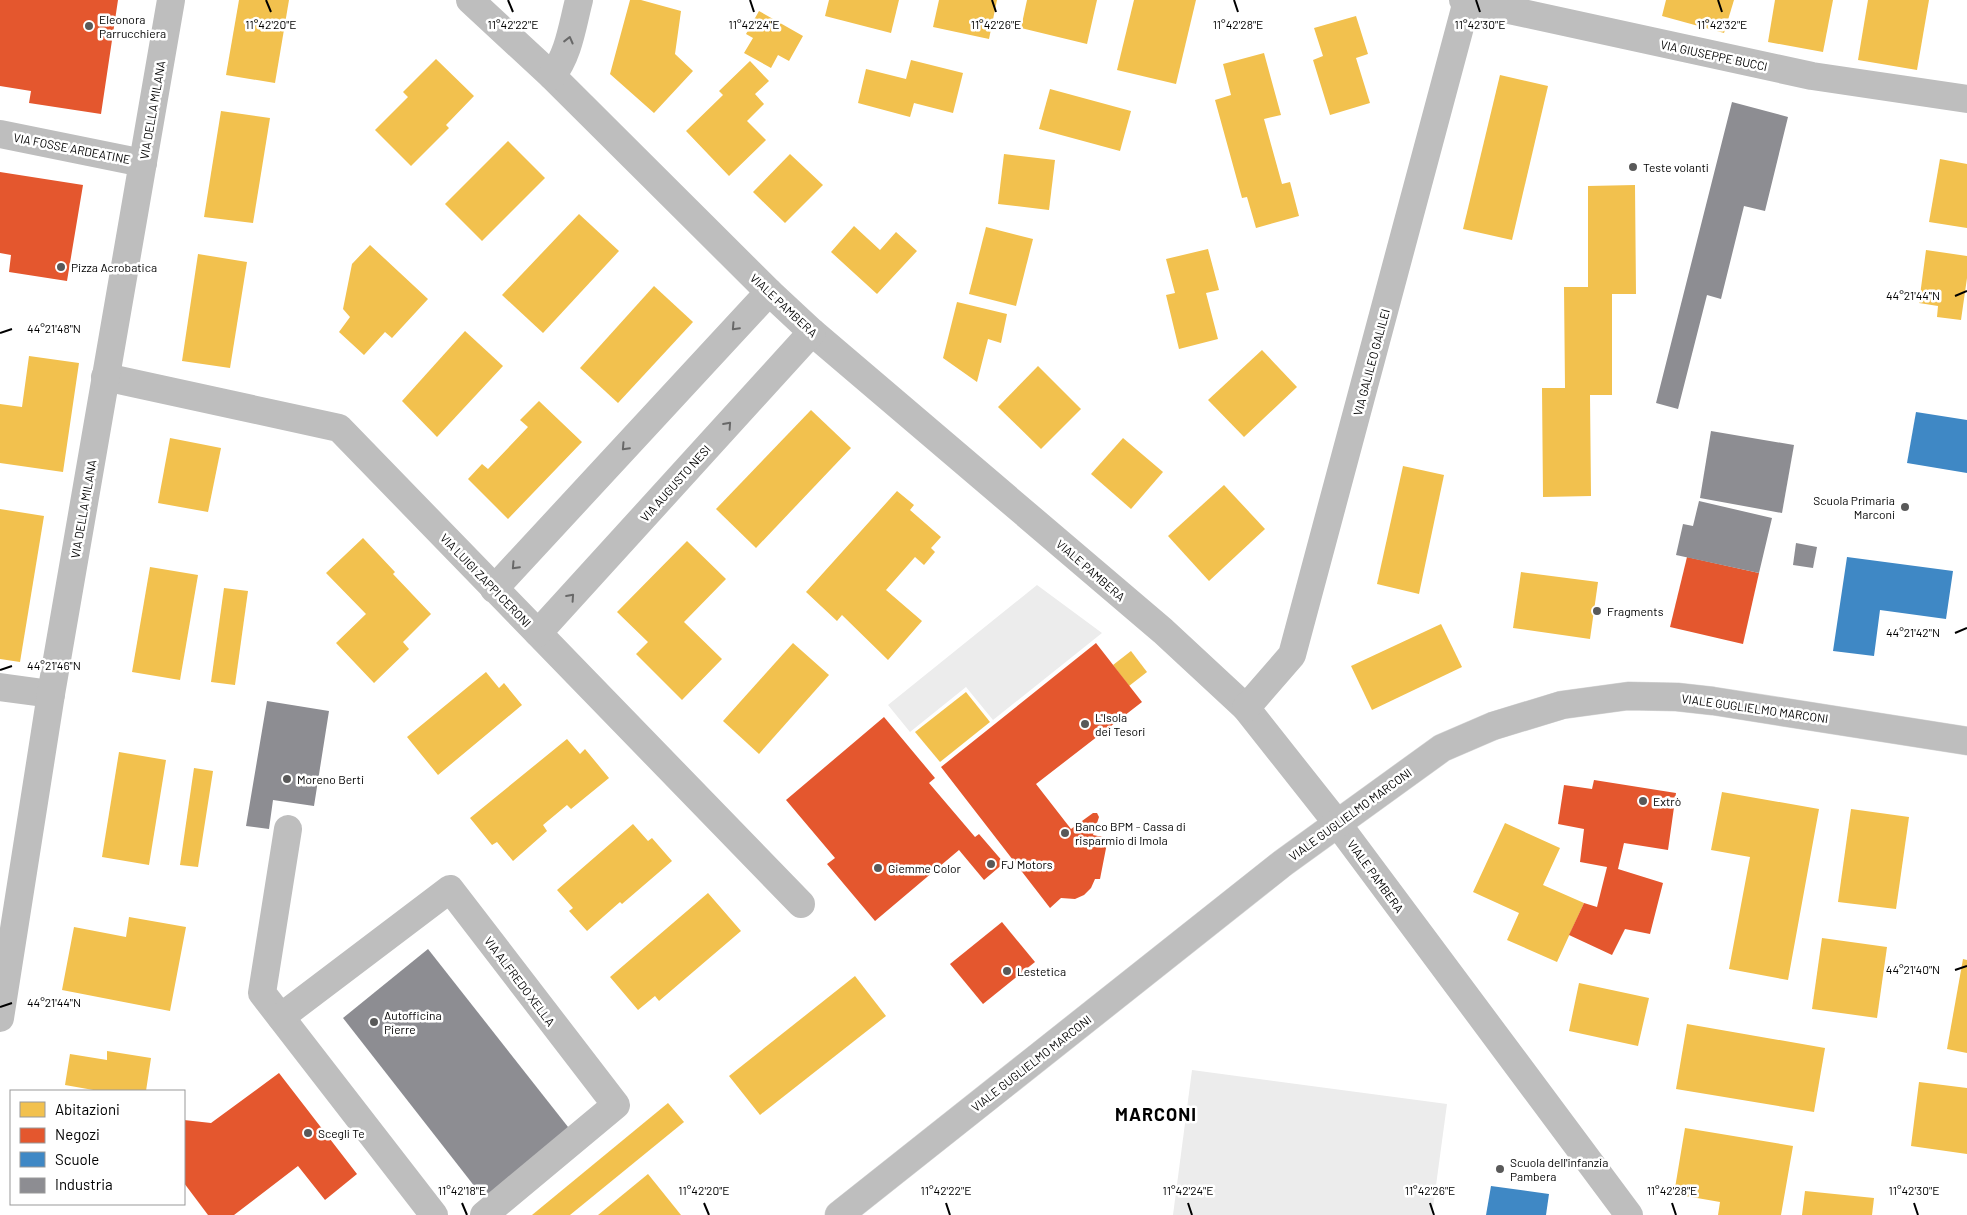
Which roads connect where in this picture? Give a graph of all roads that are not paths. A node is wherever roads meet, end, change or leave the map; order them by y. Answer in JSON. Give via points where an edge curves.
{"nodes":[{"id":1,"x":171,"y":0,"type":"edge"},
{"id":2,"x":470,"y":0,"type":"edge"},
{"id":3,"x":579,"y":0,"type":"edge"},
{"id":4,"x":1465,"y":1,"type":"edge"},
{"id":5,"x":552,"y":76,"type":"junction"},
{"id":6,"x":1967,"y":99,"type":"edge"},
{"id":7,"x":0,"y":134,"type":"edge"},
{"id":8,"x":143,"y":162,"type":"junction"},
{"id":9,"x":768,"y":292,"type":"junction"},
{"id":10,"x":812,"y":332,"type":"junction"},
{"id":11,"x":105,"y":377,"type":"junction"},
{"id":12,"x":494,"y":589,"type":"junction"},
{"id":13,"x":538,"y":633,"type":"junction"},
{"id":14,"x":0,"y":687,"type":"edge"},
{"id":15,"x":51,"y":694,"type":"junction"},
{"id":16,"x":1246,"y":708,"type":"junction"},
{"id":17,"x":1967,"y":741,"type":"edge"},
{"id":18,"x":1337,"y":823,"type":"junction"},
{"id":19,"x":288,"y":829,"type":"dead end"},
{"id":20,"x":801,"y":904,"type":"dead end"},
{"id":21,"x":7,"y":936,"type":"edge"},
{"id":22,"x":281,"y":1017,"type":"junction"},
{"id":23,"x":0,"y":1018,"type":"edge"},
{"id":24,"x":434,"y":1215,"type":"edge"},
{"id":25,"x":484,"y":1215,"type":"edge"},
{"id":26,"x":839,"y":1215,"type":"edge"},
{"id":27,"x":1629,"y":1215,"type":"edge"}],
"edges":[{"from":1,"to":8,"type":"street","name":"VIA DELLA MILANA"},
{"from":2,"to":5,"type":"street","name":"VIALE PAMBERA"},
{"from":5,"to":3,"type":"street","one_way":true,"via":[[566,52]]},
{"from":4,"to":6,"type":"street","name":"VIA GIUSEPPE BUCCI","via":[[1812,76]]},
{"from":4,"to":16,"type":"street","name":"VIA GALILEO GALILEI","via":[[1292,655]]},
{"from":5,"to":9,"type":"street","name":"VIALE PAMBERA"},
{"from":7,"to":8,"type":"street","name":"VIA FOSSE ARDEATINE"},
{"from":8,"to":11,"type":"street","name":"VIA DELLA MILANA"},
{"from":9,"to":10,"type":"street","name":"VIALE PAMBERA"},
{"from":9,"to":12,"type":"street","one_way":true},
{"from":13,"to":10,"type":"street","name":"VIA AUGUSTO NESI","one_way":true},
{"from":10,"to":16,"type":"street","name":"VIALE PAMBERA"},
{"from":11,"to":12,"type":"street","name":"VIA LUIGI ZAPPI CERONI","via":[[339,428]]},
{"from":11,"to":15,"type":"street","name":"VIA DELLA MILANA"},
{"from":12,"to":13,"type":"street","name":"VIA LUIGI ZAPPI CERONI"},
{"from":13,"to":20,"type":"street","name":"VIA LUIGI ZAPPI CERONI"},
{"from":14,"to":15,"type":"street"},
{"from":15,"to":21,"type":"street","name":"VIA DELLA MILANA"},
{"from":16,"to":18,"type":"street","name":"VIALE PAMBERA"},
{"from":17,"to":18,"type":"street","name":"VIALE GUGLIELMO MARCONI","via":[[1713,700],[1628,696],[1562,705],[1493,726],[1442,748]]},
{"from":18,"to":26,"type":"street","name":"VIALE GUGLIELMO MARCONI"},
{"from":18,"to":27,"type":"street","name":"VIALE PAMBERA"},
{"from":19,"to":22,"type":"street","via":[[262,993]]},
{"from":21,"to":23,"type":"street","name":"VIA DELLA MILANA"},
{"from":22,"to":24,"type":"street"},
{"from":22,"to":25,"type":"street","name":"VIA ALFREDO XELLA","via":[[450,889],[616,1105]]}]}
